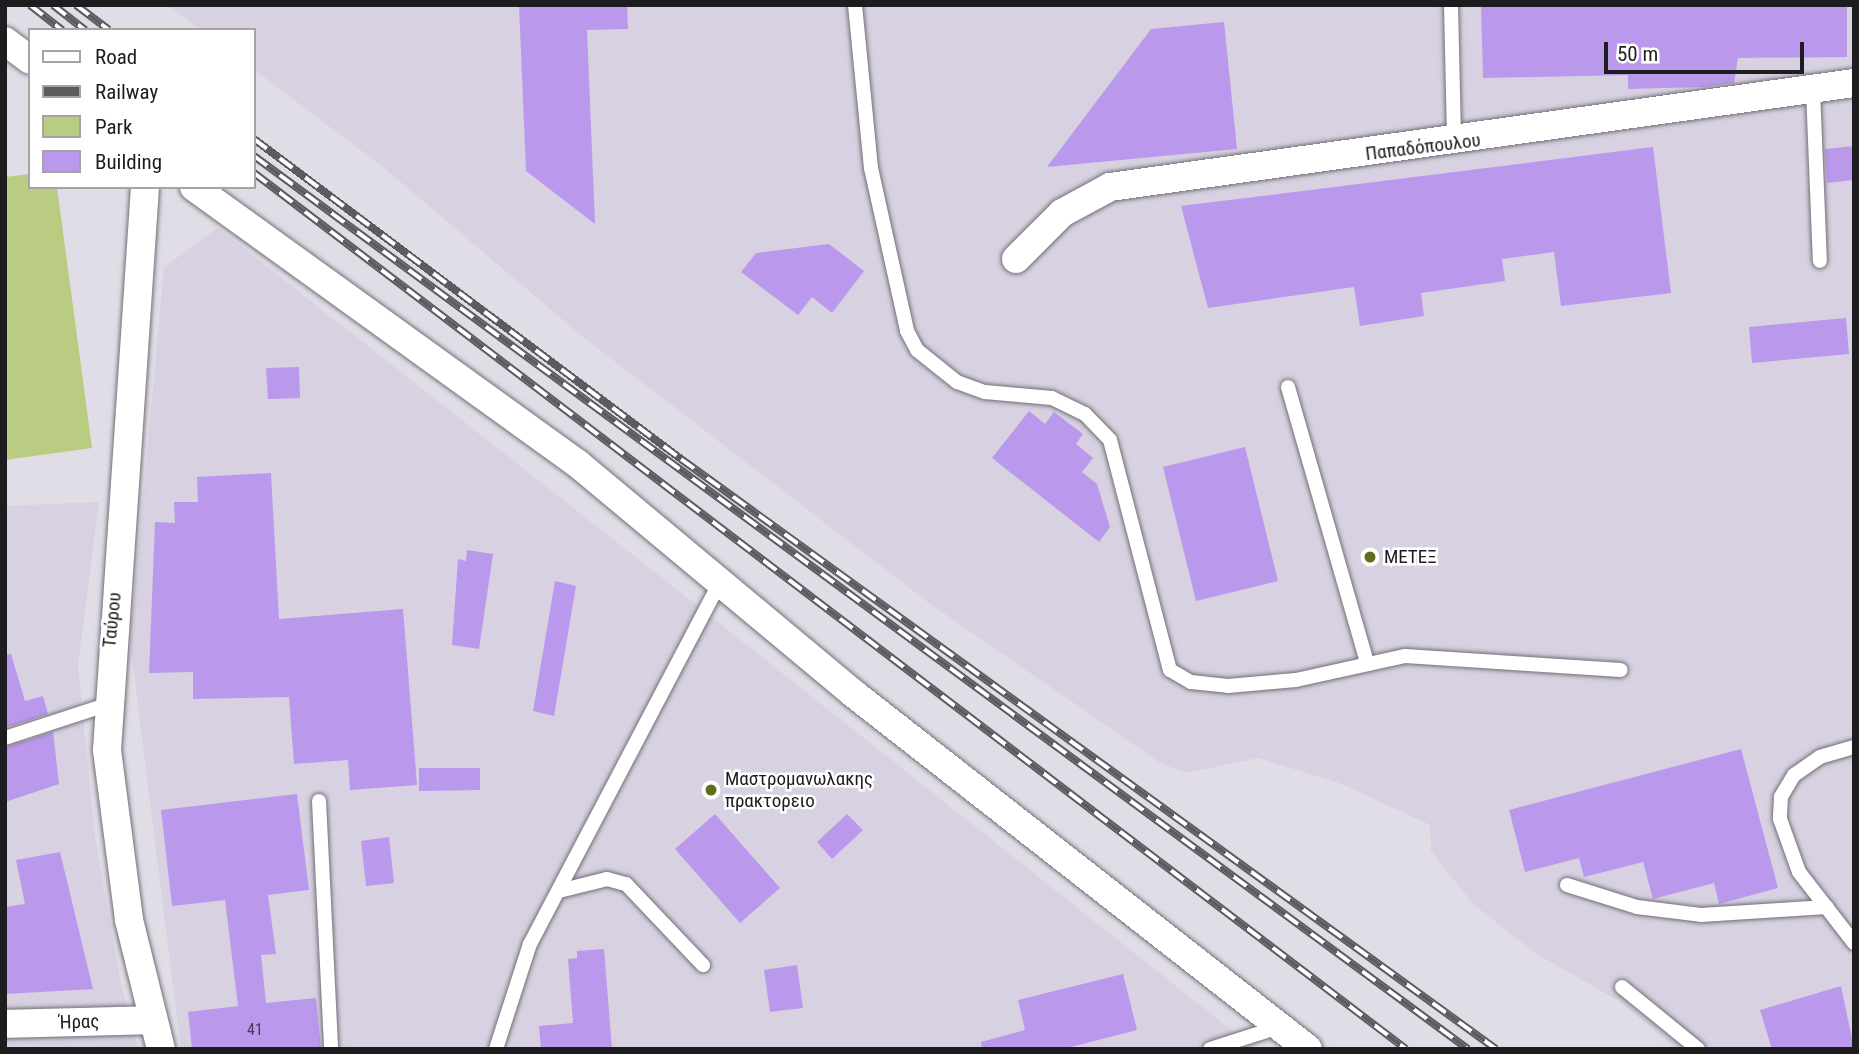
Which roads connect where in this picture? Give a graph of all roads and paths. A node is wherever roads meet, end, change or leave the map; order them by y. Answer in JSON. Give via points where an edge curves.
{"nodes":[{"id":1,"x":855,"y":5,"type":"edge"},
{"id":2,"x":1451,"y":5,"type":"edge"},
{"id":3,"x":5,"y":41,"type":"edge"},
{"id":4,"x":28,"y":58,"type":"edge"},
{"id":5,"x":1854,"y":83,"type":"edge"},
{"id":6,"x":1813,"y":90,"type":"junction"},
{"id":7,"x":1454,"y":143,"type":"junction"},
{"id":8,"x":145,"y":189,"type":"edge"},
{"id":9,"x":197,"y":189,"type":"edge"},
{"id":10,"x":1016,"y":259,"type":"dead end"},
{"id":11,"x":1820,"y":261,"type":"dead end"},
{"id":12,"x":1288,"y":387,"type":"dead end"},
{"id":13,"x":722,"y":579,"type":"junction"},
{"id":14,"x":1367,"y":663,"type":"junction"},
{"id":15,"x":1621,"y":670,"type":"dead end"},
{"id":16,"x":106,"y":705,"type":"junction"},
{"id":17,"x":5,"y":738,"type":"edge"},
{"id":18,"x":1854,"y":747,"type":"edge"},
{"id":19,"x":319,"y":801,"type":"dead end"},
{"id":20,"x":1567,"y":885,"type":"dead end"},
{"id":21,"x":559,"y":891,"type":"junction"},
{"id":22,"x":1827,"y":907,"type":"junction"},
{"id":23,"x":1854,"y":943,"type":"edge"},
{"id":24,"x":703,"y":965,"type":"dead end"},
{"id":25,"x":1622,"y":987,"type":"dead end"},
{"id":26,"x":153,"y":1020,"type":"junction"},
{"id":27,"x":5,"y":1024,"type":"edge"},
{"id":28,"x":1279,"y":1027,"type":"junction"},
{"id":29,"x":161,"y":1049,"type":"edge"},
{"id":30,"x":331,"y":1049,"type":"edge"},
{"id":31,"x":496,"y":1049,"type":"edge"},
{"id":32,"x":1210,"y":1049,"type":"edge"},
{"id":33,"x":1308,"y":1049,"type":"edge"},
{"id":34,"x":1698,"y":1049,"type":"edge"}],
"edges":[{"from":1,"to":14,"type":"lane","via":[[874,180],[899,308],[917,350],[969,388],[1052,398],[1100,427],[1117,459],[1164,658],[1179,677],[1247,685]]},
{"from":2,"to":7,"type":"lane"},
{"from":3,"to":4,"type":"street"},
{"from":5,"to":6,"type":"street","name":"Παπαδόπουλου"},
{"from":6,"to":7,"type":"street","name":"Παπαδόπουλου"},
{"from":6,"to":11,"type":"lane"},
{"from":7,"to":10,"type":"street","name":"Παπαδόπουλου","via":[[1110,187],[1062,213]]},
{"from":8,"to":16,"type":"street","name":"Ταύρου"},
{"from":9,"to":13,"type":"street","via":[[578,464]]},
{"from":12,"to":14,"type":"lane"},
{"from":13,"to":21,"type":"lane","via":[[624,755]]},
{"from":13,"to":28,"type":"street","via":[[854,694]]},
{"from":14,"to":15,"type":"lane","via":[[1418,656]]},
{"from":16,"to":17,"type":"lane"},
{"from":16,"to":26,"type":"street","name":"Ταύρου","via":[[112,821]]},
{"from":18,"to":22,"type":"lane","via":[[1820,757],[1794,775],[1781,796],[1786,843]]},
{"from":19,"to":30,"type":"lane"},
{"from":20,"to":22,"type":"lane","via":[[1637,907],[1701,915]]},
{"from":21,"to":24,"type":"lane","via":[[607,879],[626,884]]},
{"from":21,"to":31,"type":"lane","via":[[530,944]]},
{"from":22,"to":23,"type":"lane"},
{"from":25,"to":34,"type":"lane"},
{"from":26,"to":27,"type":"street","name":"Ήρας"},
{"from":26,"to":29,"type":"street","name":"Ταύρου"},
{"from":28,"to":32,"type":"lane"},
{"from":28,"to":33,"type":"street"}]}
